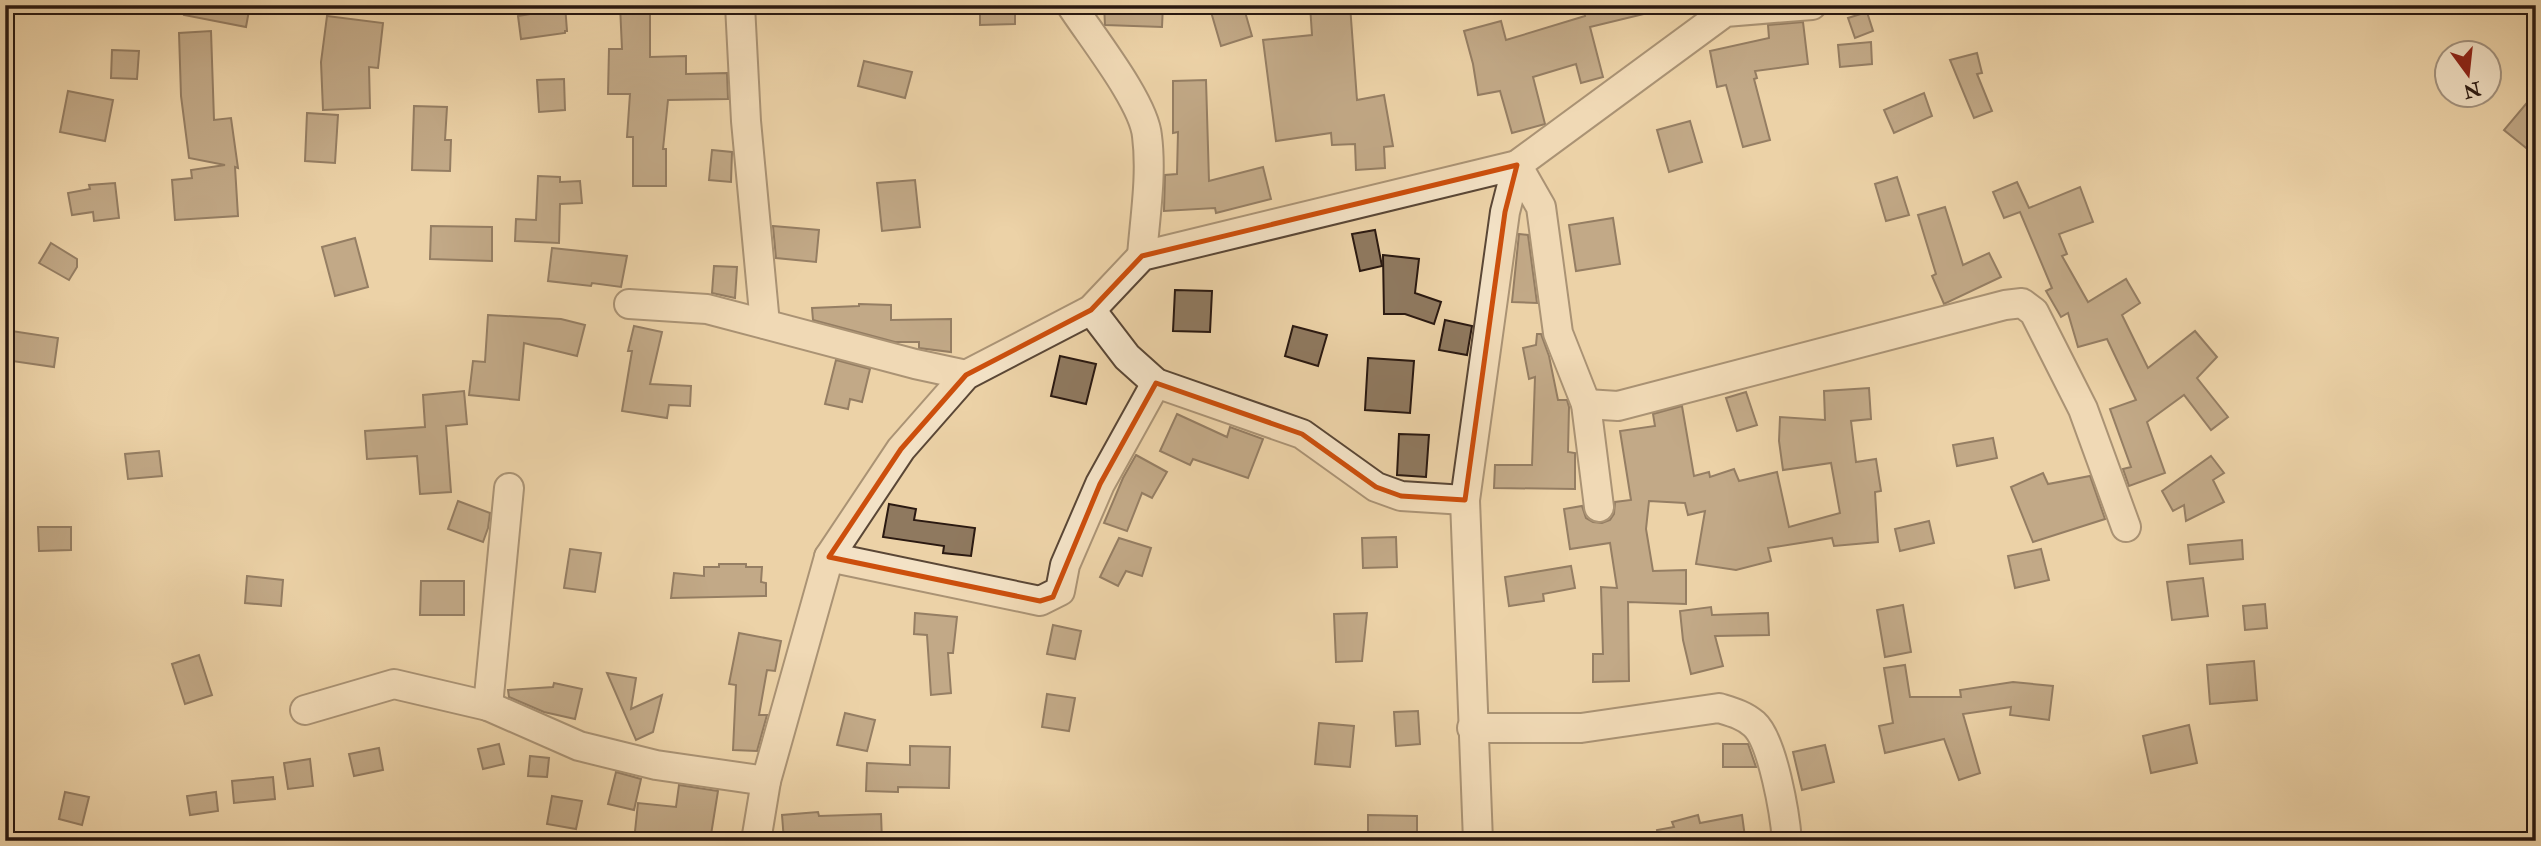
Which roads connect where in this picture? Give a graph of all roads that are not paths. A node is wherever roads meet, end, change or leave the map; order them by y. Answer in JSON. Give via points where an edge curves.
{"nodes":[{"id":1,"x":740,"y":5,"type":"edge"},
{"id":2,"x":1071,"y":5,"type":"edge"},
{"id":3,"x":1812,"y":5,"type":"edge"},
{"id":4,"x":1724,"y":9,"type":"edge"},
{"id":5,"x":1517,"y":165,"type":"junction"},
{"id":6,"x":1142,"y":256,"type":"junction"},
{"id":7,"x":629,"y":304,"type":"dead end"},
{"id":8,"x":1091,"y":310,"type":"junction"},
{"id":9,"x":765,"y":324,"type":"junction"},
{"id":10,"x":966,"y":375,"type":"junction"},
{"id":11,"x":1156,"y":383,"type":"junction"},
{"id":12,"x":1586,"y":404,"type":"junction"},
{"id":13,"x":509,"y":488,"type":"dead end"},
{"id":14,"x":1465,"y":500,"type":"junction"},
{"id":15,"x":1599,"y":507,"type":"dead end"},
{"id":16,"x":2126,"y":527,"type":"dead end"},
{"id":17,"x":829,"y":557,"type":"junction"},
{"id":18,"x":488,"y":706,"type":"junction"},
{"id":19,"x":305,"y":710,"type":"dead end"},
{"id":20,"x":1472,"y":727,"type":"junction"},
{"id":21,"x":766,"y":781,"type":"junction"},
{"id":22,"x":755,"y":841,"type":"edge"},
{"id":23,"x":1478,"y":841,"type":"edge"},
{"id":24,"x":1787,"y":841,"type":"edge"}],
"edges":[{"from":1,"to":9,"type":"street"},
{"from":2,"to":6,"type":"street","via":[[1136,104],[1147,134]]},
{"from":3,"to":4,"type":"street"},
{"from":4,"to":5,"type":"street"},
{"from":5,"to":6,"type":"street"},
{"from":5,"to":12,"type":"street","via":[[1541,207],[1558,333]]},
{"from":5,"to":14,"type":"street","via":[[1505,212]]},
{"from":6,"to":8,"type":"street"},
{"from":7,"to":9,"type":"street","via":[[707,309]]},
{"from":8,"to":10,"type":"street"},
{"from":8,"to":11,"type":"street","via":[[1127,356]]},
{"from":9,"to":10,"type":"street"},
{"from":10,"to":17,"type":"street","via":[[901,449]]},
{"from":11,"to":14,"type":"street","via":[[1302,434],[1376,487],[1401,496]]},
{"from":11,"to":17,"type":"street","via":[[1100,484],[1065,565],[1060,591],[1053,597],[1040,601]]},
{"from":12,"to":15,"type":"street"},
{"from":12,"to":16,"type":"street","via":[[1618,406],[2022,303],[2034,312],[2083,409]]},
{"from":13,"to":18,"type":"street"},
{"from":14,"to":20,"type":"street"},
{"from":17,"to":21,"type":"street"},
{"from":18,"to":19,"type":"street","via":[[394,684]]},
{"from":18,"to":21,"type":"street","via":[[579,746],[656,765]]},
{"from":20,"to":23,"type":"street"},
{"from":20,"to":24,"type":"street","via":[[1581,728],[1719,708],[1739,714],[1756,725],[1770,749]]},
{"from":21,"to":22,"type":"street"}]}
